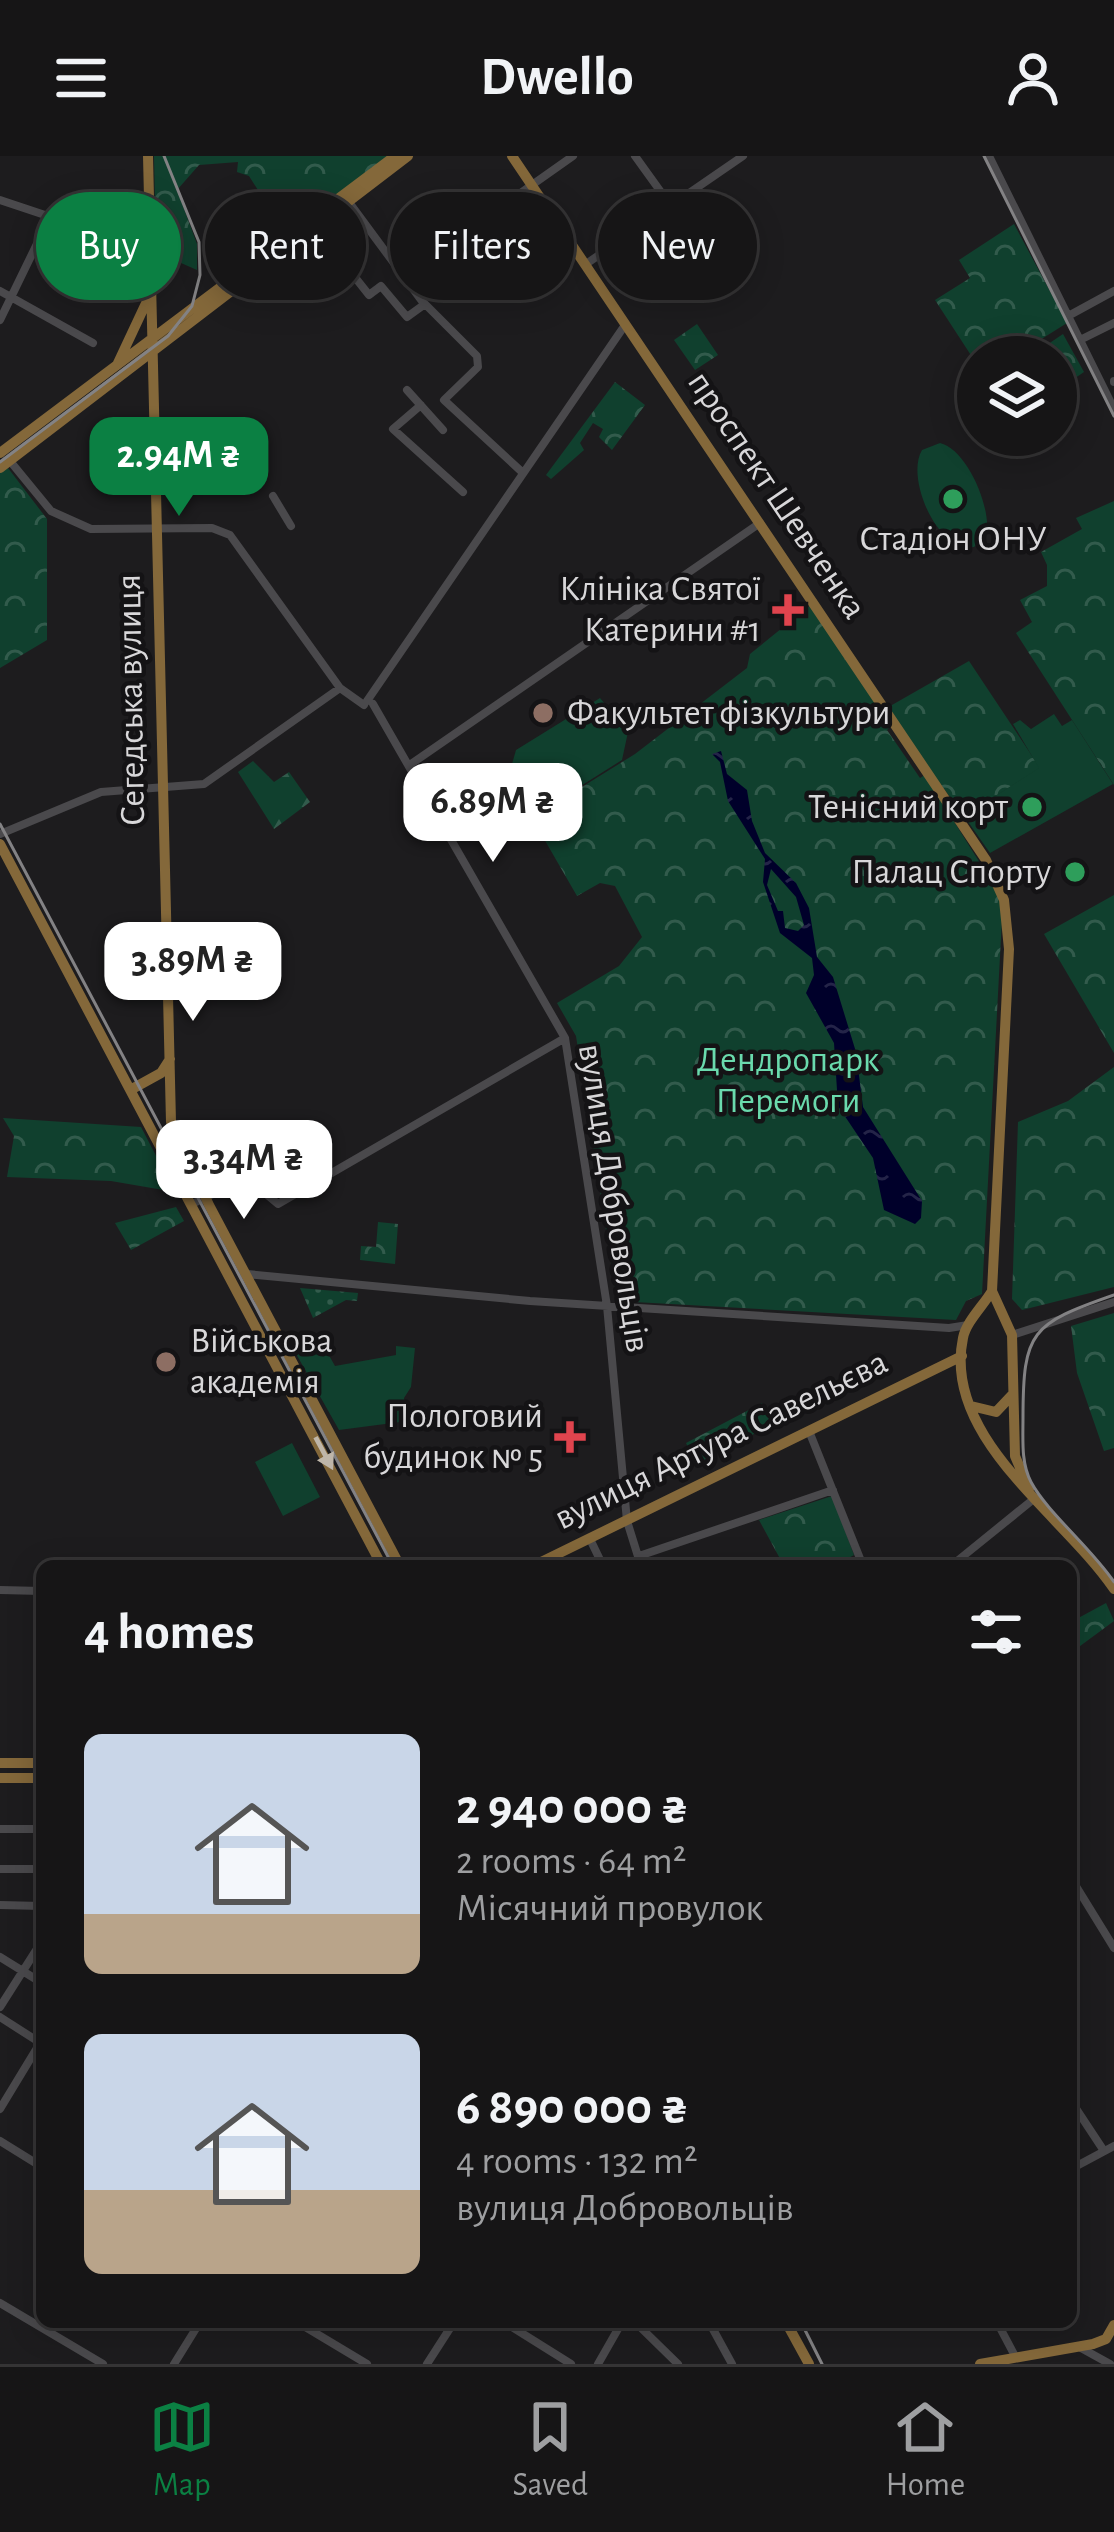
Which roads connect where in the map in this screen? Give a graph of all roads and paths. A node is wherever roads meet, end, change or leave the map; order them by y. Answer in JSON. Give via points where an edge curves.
{"nodes":[{"id":1,"x":148,"y":156,"type":"edge"},
{"id":2,"x":394,"y":156,"type":"edge"},
{"id":3,"x":408,"y":156,"type":"edge"},
{"id":4,"x":512,"y":156,"type":"edge"},
{"id":5,"x":573,"y":156,"type":"edge"},
{"id":6,"x":635,"y":156,"type":"edge"},
{"id":7,"x":743,"y":156,"type":"edge"},
{"id":8,"x":989,"y":156,"type":"edge"},
{"id":9,"x":531,"y":184,"type":"junction"},
{"id":10,"x":149,"y":192,"type":"edge"},
{"id":11,"x":360,"y":192,"type":"edge"},
{"id":12,"x":520,"y":192,"type":"edge"},
{"id":13,"x":660,"y":192,"type":"edge"},
{"id":14,"x":690,"y":192,"type":"edge"},
{"id":15,"x":0,"y":200,"type":"edge"},
{"id":16,"x":36,"y":211,"type":"edge"},
{"id":17,"x":366,"y":226,"type":"edge"},
{"id":18,"x":36,"y":245,"type":"edge"},
{"id":19,"x":598,"y":256,"type":"edge"},
{"id":20,"x":390,"y":258,"type":"edge"},
{"id":21,"x":586,"y":264,"type":"junction"},
{"id":22,"x":0,"y":291,"type":"edge"},
{"id":23,"x":366,"y":291,"type":"edge"},
{"id":24,"x":1114,"y":291,"type":"edge"},
{"id":25,"x":10,"y":297,"type":"junction"},
{"id":26,"x":147,"y":300,"type":"edge"},
{"id":27,"x":148,"y":300,"type":"edge"},
{"id":28,"x":215,"y":300,"type":"edge"},
{"id":29,"x":422,"y":300,"type":"edge"},
{"id":30,"x":425,"y":304,"type":"junction"},
{"id":31,"x":1070,"y":315,"type":"junction"},
{"id":32,"x":0,"y":320,"type":"edge"},
{"id":33,"x":626,"y":324,"type":"junction"},
{"id":34,"x":1111,"y":325,"type":"edge"},
{"id":35,"x":1114,"y":337,"type":"edge"},
{"id":36,"x":1082,"y":340,"type":"junction"},
{"id":37,"x":93,"y":344,"type":"dead end"},
{"id":38,"x":150,"y":348,"type":"junction"},
{"id":39,"x":116,"y":366,"type":"junction"},
{"id":40,"x":407,"y":391,"type":"dead end"},
{"id":41,"x":421,"y":405,"type":"junction"},
{"id":42,"x":1114,"y":409,"type":"edge"},
{"id":43,"x":443,"y":430,"type":"dead end"},
{"id":44,"x":3,"y":456,"type":"edge"},
{"id":45,"x":522,"y":472,"type":"junction"},
{"id":46,"x":463,"y":492,"type":"dead end"},
{"id":47,"x":273,"y":496,"type":"dead end"},
{"id":48,"x":761,"y":522,"type":"junction"},
{"id":49,"x":291,"y":526,"type":"dead end"},
{"id":50,"x":156,"y":530,"type":"junction"},
{"id":51,"x":340,"y":688,"type":"junction"},
{"id":52,"x":368,"y":702,"type":"junction"},
{"id":53,"x":411,"y":764,"type":"junction"},
{"id":54,"x":163,"y":788,"type":"junction"},
{"id":55,"x":0,"y":833,"type":"edge"},
{"id":56,"x":0,"y":844,"type":"edge"},
{"id":57,"x":566,"y":1038,"type":"junction"},
{"id":58,"x":170,"y":1058,"type":"junction"},
{"id":59,"x":152,"y":1078,"type":"junction"},
{"id":60,"x":172,"y":1089,"type":"junction"},
{"id":61,"x":132,"y":1090,"type":"junction"},
{"id":62,"x":205,"y":1196,"type":"junction"},
{"id":63,"x":192,"y":1204,"type":"junction"},
{"id":64,"x":247,"y":1274,"type":"junction"},
{"id":65,"x":992,"y":1291,"type":"junction"},
{"id":66,"x":1114,"y":1302,"type":"edge"},
{"id":67,"x":607,"y":1306,"type":"junction"},
{"id":68,"x":971,"y":1323,"type":"junction"},
{"id":69,"x":949,"y":1328,"type":"junction"},
{"id":70,"x":1011,"y":1331,"type":"junction"},
{"id":71,"x":962,"y":1350,"type":"junction"},
{"id":72,"x":936,"y":1369,"type":"junction"},
{"id":73,"x":962,"y":1387,"type":"junction"},
{"id":74,"x":1013,"y":1394,"type":"junction"},
{"id":75,"x":968,"y":1404,"type":"junction"},
{"id":76,"x":809,"y":1431,"type":"junction"},
{"id":77,"x":1015,"y":1444,"type":"junction"},
{"id":78,"x":992,"y":1450,"type":"junction"},
{"id":79,"x":832,"y":1490,"type":"junction"},
{"id":80,"x":1033,"y":1493,"type":"junction"},
{"id":81,"x":628,"y":1521,"type":"junction"},
{"id":82,"x":590,"y":1539,"type":"junction"},
{"id":83,"x":379,"y":1560,"type":"edge"},
{"id":84,"x":397,"y":1560,"type":"edge"},
{"id":85,"x":545,"y":1560,"type":"edge"},
{"id":86,"x":600,"y":1560,"type":"edge"},
{"id":87,"x":640,"y":1560,"type":"edge"},
{"id":88,"x":643,"y":1560,"type":"edge"},
{"id":89,"x":861,"y":1560,"type":"edge"},
{"id":90,"x":958,"y":1560,"type":"edge"},
{"id":91,"x":1114,"y":1589,"type":"edge"},
{"id":92,"x":0,"y":1590,"type":"edge"},
{"id":93,"x":36,"y":1591,"type":"edge"},
{"id":94,"x":0,"y":1763,"type":"edge"},
{"id":95,"x":36,"y":1763,"type":"edge"},
{"id":96,"x":0,"y":1778,"type":"edge"},
{"id":97,"x":36,"y":1778,"type":"edge"},
{"id":98,"x":0,"y":1829,"type":"edge"},
{"id":99,"x":36,"y":1829,"type":"edge"},
{"id":100,"x":0,"y":1869,"type":"edge"},
{"id":101,"x":36,"y":1869,"type":"edge"},
{"id":102,"x":1077,"y":1888,"type":"edge"},
{"id":103,"x":0,"y":1905,"type":"edge"},
{"id":104,"x":36,"y":1906,"type":"edge"},
{"id":105,"x":1114,"y":1948,"type":"edge"},
{"id":106,"x":0,"y":1958,"type":"edge"},
{"id":107,"x":36,"y":1961,"type":"edge"},
{"id":108,"x":23,"y":1971,"type":"junction"},
{"id":109,"x":36,"y":1979,"type":"edge"},
{"id":110,"x":0,"y":2007,"type":"edge"},
{"id":111,"x":0,"y":2017,"type":"edge"},
{"id":112,"x":36,"y":2040,"type":"edge"},
{"id":113,"x":36,"y":2051,"type":"edge"},
{"id":114,"x":1077,"y":2108,"type":"edge"},
{"id":115,"x":0,"y":2109,"type":"edge"},
{"id":116,"x":0,"y":2141,"type":"edge"},
{"id":117,"x":1109,"y":2148,"type":"edge"},
{"id":118,"x":36,"y":2163,"type":"edge"},
{"id":119,"x":1077,"y":2166,"type":"edge"},
{"id":120,"x":0,"y":2302,"type":"edge"},
{"id":121,"x":36,"y":2324,"type":"edge"},
{"id":122,"x":1114,"y":2325,"type":"edge"},
{"id":123,"x":43,"y":2328,"type":"edge"},
{"id":124,"x":196,"y":2328,"type":"edge"},
{"id":125,"x":307,"y":2328,"type":"edge"},
{"id":126,"x":450,"y":2328,"type":"edge"},
{"id":127,"x":514,"y":2328,"type":"edge"},
{"id":128,"x":619,"y":2328,"type":"edge"},
{"id":129,"x":640,"y":2328,"type":"edge"},
{"id":130,"x":713,"y":2328,"type":"edge"},
{"id":131,"x":789,"y":2328,"type":"edge"},
{"id":132,"x":1000,"y":2328,"type":"edge"},
{"id":133,"x":1103,"y":2341,"type":"junction"},
{"id":134,"x":1080,"y":2347,"type":"junction"},
{"id":135,"x":1096,"y":2357,"type":"junction"},
{"id":136,"x":1016,"y":2358,"type":"junction"},
{"id":137,"x":103,"y":2364,"type":"edge"},
{"id":138,"x":174,"y":2364,"type":"edge"},
{"id":139,"x":368,"y":2364,"type":"edge"},
{"id":140,"x":427,"y":2364,"type":"edge"},
{"id":141,"x":571,"y":2364,"type":"edge"},
{"id":142,"x":598,"y":2364,"type":"edge"},
{"id":143,"x":678,"y":2364,"type":"edge"},
{"id":144,"x":732,"y":2364,"type":"edge"},
{"id":145,"x":809,"y":2364,"type":"edge"},
{"id":146,"x":980,"y":2364,"type":"edge"},
{"id":147,"x":1110,"y":2364,"type":"edge"}],
"edges":[{"from":1,"to":10,"type":"main road"},
{"from":2,"to":38,"type":"main road"},
{"from":3,"to":11,"type":"main road"},
{"from":4,"to":9,"type":"main road","name":"проспект Шевченка"},
{"from":5,"to":9,"type":"street"},
{"from":6,"to":13,"type":"street"},
{"from":7,"to":14,"type":"street"},
{"from":8,"to":31,"type":"street"},
{"from":9,"to":12,"type":"street"},
{"from":9,"to":21,"type":"main road","name":"проспект Шевченка"},
{"from":15,"to":16,"type":"street"},
{"from":17,"to":20,"type":"street"},
{"from":18,"to":25,"type":"street"},
{"from":19,"to":21,"type":"street"},
{"from":21,"to":33,"type":"main road","name":"проспект Шевченка"},
{"from":22,"to":25,"type":"street"},
{"from":23,"to":30,"type":"street","via":[[381,286],[407,317]]},
{"from":24,"to":31,"type":"street"},
{"from":25,"to":32,"type":"street"},
{"from":25,"to":37,"type":"street"},
{"from":26,"to":39,"type":"main road"},
{"from":27,"to":38,"type":"main road","name":"Сегедська вулиця"},
{"from":28,"to":38,"type":"main road"},
{"from":29,"to":30,"type":"street"},
{"from":30,"to":45,"type":"street","via":[[480,363],[444,400]]},
{"from":31,"to":36,"type":"street"},
{"from":33,"to":45,"type":"street"},
{"from":33,"to":48,"type":"main road","name":"проспект Шевченка"},
{"from":34,"to":35,"type":"street"},
{"from":34,"to":36,"type":"street"},
{"from":36,"to":42,"type":"street"},
{"from":38,"to":39,"type":"main road"},
{"from":38,"to":44,"type":"main road"},
{"from":38,"to":50,"type":"main road","name":"Сегедська вулиця"},
{"from":39,"to":44,"type":"main road"},
{"from":40,"to":41,"type":"street"},
{"from":41,"to":43,"type":"street"},
{"from":41,"to":46,"type":"street","via":[[393,429]]},
{"from":44,"to":50,"type":"street","via":[[51,511],[69,520],[100,531]]},
{"from":45,"to":52,"type":"street"},
{"from":47,"to":49,"type":"street"},
{"from":48,"to":53,"type":"street"},
{"from":48,"to":65,"type":"main road","name":"проспект Шевченка","via":[[991,868],[1004,900],[1009,949]]},
{"from":50,"to":51,"type":"street","name":"вулиця Добровольців","via":[[212,528],[241,546]]},
{"from":50,"to":54,"type":"main road","name":"Сегедська вулиця"},
{"from":51,"to":52,"type":"street","name":"вулиця Добровольців"},
{"from":51,"to":54,"type":"street","via":[[204,784]]},
{"from":52,"to":53,"type":"street","name":"вулиця Добровольців"},
{"from":53,"to":57,"type":"street","name":"вулиця Добровольців"},
{"from":54,"to":55,"type":"street","via":[[101,792]]},
{"from":54,"to":58,"type":"main road","name":"Сегедська вулиця"},
{"from":56,"to":61,"type":"main road"},
{"from":57,"to":62,"type":"street","via":[[278,1204],[249,1178]]},
{"from":57,"to":67,"type":"street","name":"вулиця Добровольців"},
{"from":58,"to":59,"type":"main road"},
{"from":58,"to":60,"type":"main road","name":"Сегедська вулиця"},
{"from":59,"to":60,"type":"main road"},
{"from":59,"to":61,"type":"main road"},
{"from":60,"to":62,"type":"main road","name":"Сегедська вулиця","via":[[171,1122]]},
{"from":61,"to":63,"type":"main road"},
{"from":62,"to":63,"type":"street"},
{"from":62,"to":64,"type":"main road"},
{"from":63,"to":83,"type":"main road","one_way":true},
{"from":64,"to":67,"type":"street"},
{"from":64,"to":84,"type":"main road"},
{"from":65,"to":68,"type":"main road","name":"проспект Шевченка"},
{"from":65,"to":70,"type":"main road","name":"проспект Шевченка"},
{"from":66,"to":70,"type":"street"},
{"from":67,"to":69,"type":"street"},
{"from":67,"to":81,"type":"street","name":"вулиця Добровольців"},
{"from":68,"to":69,"type":"street"},
{"from":68,"to":70,"type":"main road","via":[[993,1317]]},
{"from":68,"to":71,"type":"main road","name":"проспект Шевченка"},
{"from":69,"to":71,"type":"street"},
{"from":70,"to":74,"type":"main road"},
{"from":71,"to":72,"type":"main road","name":"вулиця Артура Савельєва"},
{"from":71,"to":73,"type":"main road"},
{"from":72,"to":73,"type":"main road","name":"вулиця Артура Савельєва"},
{"from":72,"to":76,"type":"main road","name":"вулиця Артура Савельєва"},
{"from":73,"to":75,"type":"main road"},
{"from":74,"to":75,"type":"main road","via":[[991,1413]]},
{"from":74,"to":77,"type":"main road"},
{"from":75,"to":78,"type":"main road"},
{"from":76,"to":79,"type":"street"},
{"from":76,"to":81,"type":"main road","name":"вулиця Артура Савельєва"},
{"from":77,"to":78,"type":"main road","via":[[1004,1456]]},
{"from":77,"to":80,"type":"main road"},
{"from":78,"to":80,"type":"main road"},
{"from":79,"to":88,"type":"street"},
{"from":79,"to":89,"type":"street"},
{"from":80,"to":90,"type":"street"},
{"from":80,"to":91,"type":"main road"},
{"from":81,"to":82,"type":"main road","name":"вулиця Артура Савельєва"},
{"from":81,"to":87,"type":"street","name":"вулиця Добровольців"},
{"from":82,"to":85,"type":"main road","name":"вулиця Артура Савельєва"},
{"from":82,"to":86,"type":"street"},
{"from":92,"to":93,"type":"street"},
{"from":94,"to":95,"type":"main road"},
{"from":96,"to":97,"type":"main road"},
{"from":98,"to":99,"type":"street"},
{"from":100,"to":101,"type":"street"},
{"from":102,"to":105,"type":"street"},
{"from":103,"to":104,"type":"street"},
{"from":106,"to":108,"type":"street"},
{"from":107,"to":108,"type":"street"},
{"from":108,"to":109,"type":"street"},
{"from":108,"to":110,"type":"street"},
{"from":111,"to":112,"type":"street"},
{"from":113,"to":115,"type":"street"},
{"from":114,"to":117,"type":"street"},
{"from":116,"to":118,"type":"street"},
{"from":117,"to":119,"type":"street"},
{"from":120,"to":121,"type":"street"},
{"from":122,"to":133,"type":"main road"},
{"from":123,"to":137,"type":"street"},
{"from":124,"to":138,"type":"street"},
{"from":125,"to":139,"type":"street"},
{"from":126,"to":140,"type":"street"},
{"from":127,"to":141,"type":"street"},
{"from":128,"to":142,"type":"street"},
{"from":129,"to":143,"type":"street"},
{"from":130,"to":144,"type":"street"},
{"from":131,"to":145,"type":"main road"},
{"from":132,"to":136,"type":"street"},
{"from":133,"to":134,"type":"main road"},
{"from":133,"to":135,"type":"main road"},
{"from":134,"to":135,"type":"street"},
{"from":134,"to":136,"type":"main road"},
{"from":135,"to":147,"type":"street"},
{"from":136,"to":146,"type":"main road"}]}
